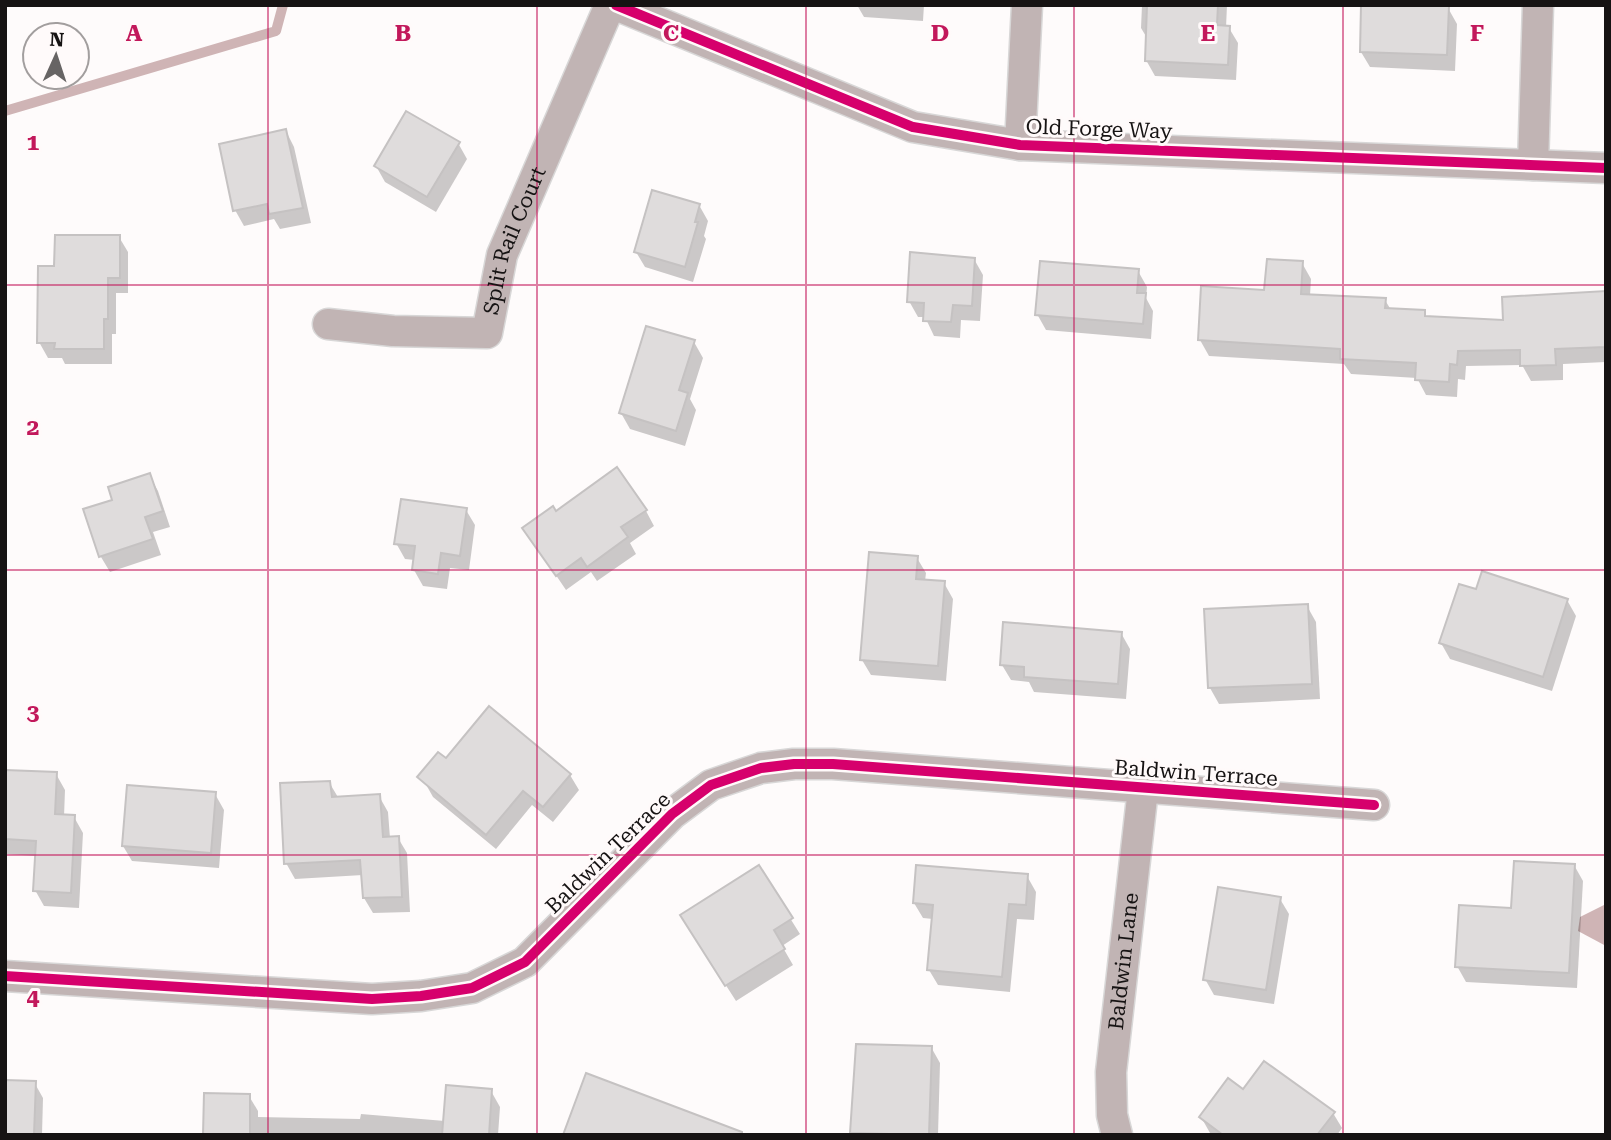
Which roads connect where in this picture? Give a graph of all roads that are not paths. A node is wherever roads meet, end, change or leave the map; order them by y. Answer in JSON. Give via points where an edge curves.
{"nodes":[{"id":1,"x":610,"y":5,"type":"edge"},
{"id":2,"x":616,"y":5,"type":"edge"},
{"id":3,"x":1027,"y":5,"type":"edge"},
{"id":4,"x":1538,"y":5,"type":"edge"},
{"id":5,"x":1020,"y":145,"type":"junction"},
{"id":6,"x":1533,"y":165,"type":"junction"},
{"id":7,"x":1606,"y":168,"type":"edge"},
{"id":8,"x":328,"y":324,"type":"dead end"},
{"id":9,"x":1143,"y":789,"type":"junction"},
{"id":10,"x":1374,"y":805,"type":"dead end"},
{"id":11,"x":5,"y":976,"type":"edge"},
{"id":12,"x":1117,"y":1135,"type":"edge"}],
"edges":[{"from":1,"to":8,"type":"street","name":"Split Rail Court","via":[[502,255],[487,333]]},
{"from":2,"to":5,"type":"street","name":"Old Forge Way","via":[[913,127]]},
{"from":3,"to":5,"type":"street"},
{"from":4,"to":6,"type":"street"},
{"from":5,"to":6,"type":"street","name":"Old Forge Way"},
{"from":6,"to":7,"type":"street","name":"Old Forge Way"},
{"from":9,"to":10,"type":"street","name":"Baldwin Terrace"},
{"from":9,"to":11,"type":"street","name":"Baldwin Terrace","via":[[833,764],[761,768],[711,785],[672,814],[525,962],[472,988],[372,999]]},
{"from":9,"to":12,"type":"street","name":"Baldwin Lane","via":[[1111,1072]]}]}
